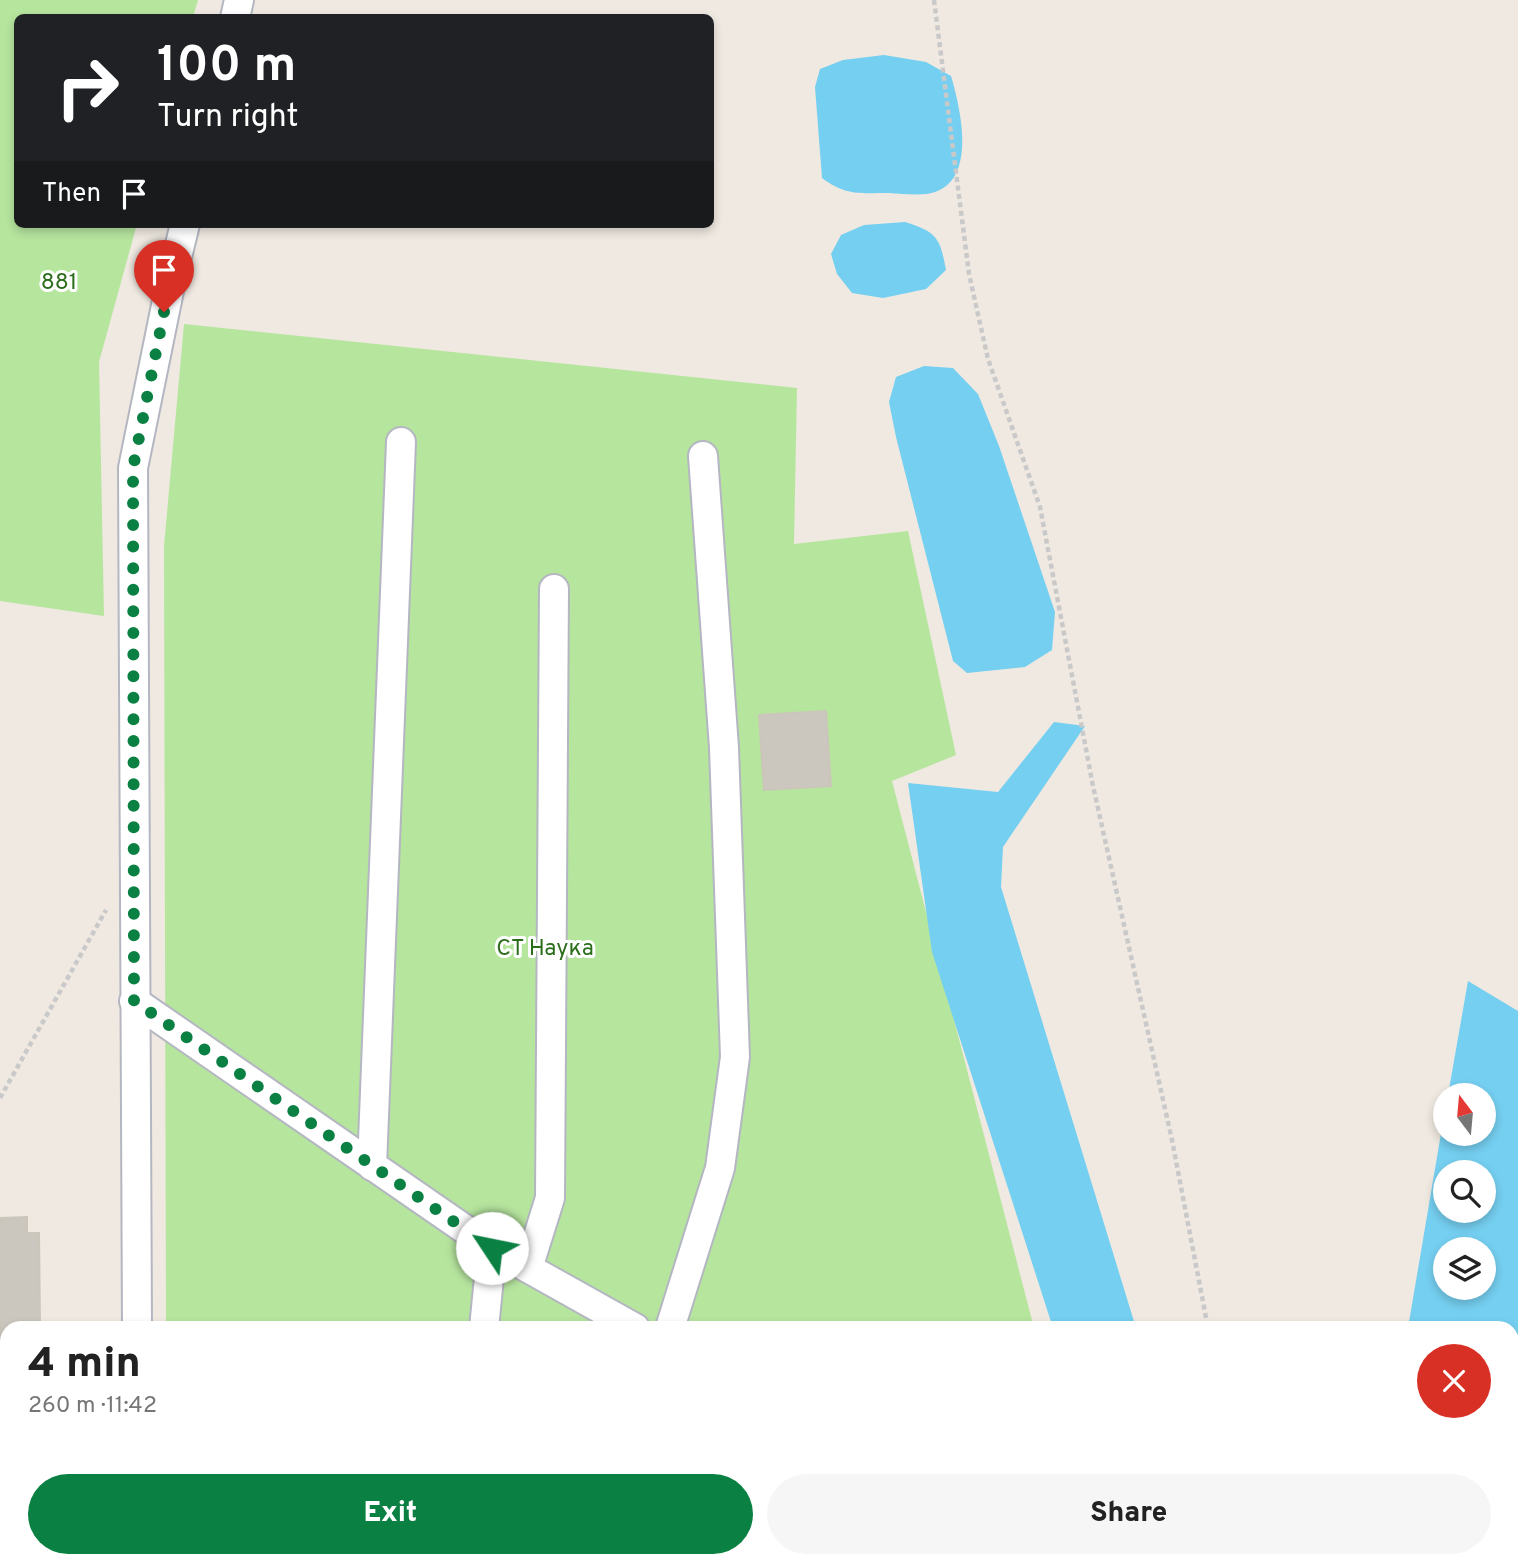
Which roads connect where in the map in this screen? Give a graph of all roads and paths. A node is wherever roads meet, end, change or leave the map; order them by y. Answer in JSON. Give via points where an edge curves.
{"nodes":[{"id":1,"x":934,"y":0,"type":"edge"},
{"id":2,"x":184,"y":228,"type":"edge"},
{"id":3,"x":401,"y":442,"type":"dead end"},
{"id":4,"x":703,"y":456,"type":"dead end"},
{"id":5,"x":554,"y":589,"type":"dead end"},
{"id":6,"x":107,"y":909,"type":"dead end"},
{"id":7,"x":134,"y":1001,"type":"junction"},
{"id":8,"x":0,"y":1098,"type":"edge"},
{"id":9,"x":372,"y":1166,"type":"junction"},
{"id":10,"x":492,"y":1248,"type":"junction"},
{"id":11,"x":528,"y":1268,"type":"junction"},
{"id":12,"x":137,"y":1321,"type":"edge"},
{"id":13,"x":485,"y":1321,"type":"edge"},
{"id":14,"x":623,"y":1321,"type":"edge"},
{"id":15,"x":672,"y":1321,"type":"edge"},
{"id":16,"x":1207,"y":1321,"type":"edge"}],
"edges":[{"from":1,"to":16,"type":"path","via":[[969,274],[988,359],[1040,507],[1093,786],[1172,1140]]},
{"from":2,"to":7,"type":"street","via":[[133,468]]},
{"from":3,"to":9,"type":"street"},
{"from":4,"to":15,"type":"street","via":[[724,748],[735,1057],[720,1168]]},
{"from":5,"to":11,"type":"street","via":[[550,1198]]},
{"from":6,"to":8,"type":"path"},
{"from":7,"to":9,"type":"street"},
{"from":7,"to":12,"type":"street"},
{"from":9,"to":10,"type":"street"},
{"from":10,"to":11,"type":"street"},
{"from":10,"to":13,"type":"street"},
{"from":11,"to":14,"type":"street"}]}
